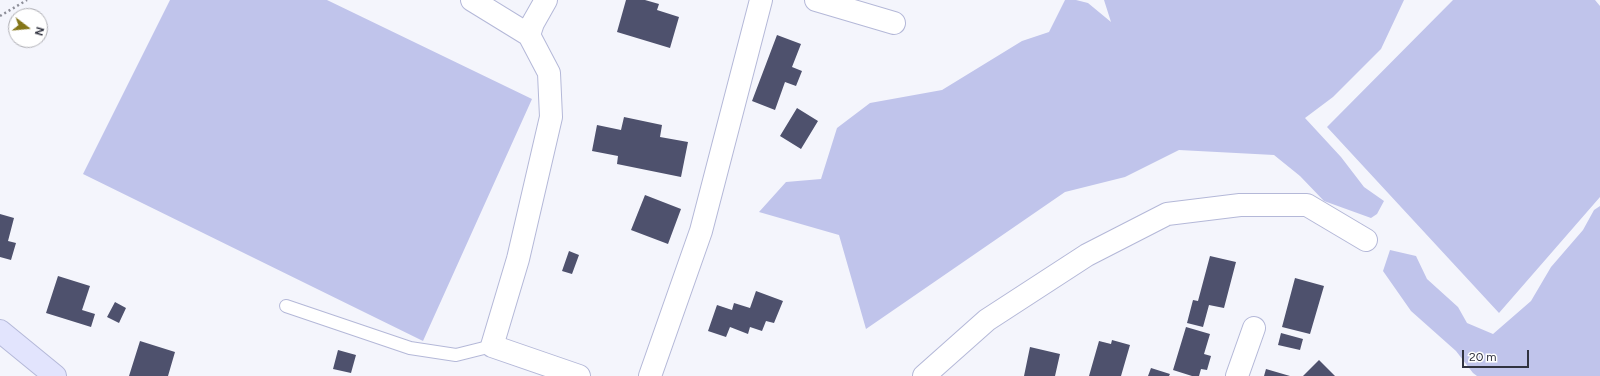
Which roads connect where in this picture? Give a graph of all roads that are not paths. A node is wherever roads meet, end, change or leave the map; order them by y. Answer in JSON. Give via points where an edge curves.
{"nodes":[{"id":1,"x":472,"y":0,"type":"edge"},
{"id":2,"x":546,"y":0,"type":"edge"},
{"id":3,"x":762,"y":0,"type":"edge"},
{"id":4,"x":816,"y":0,"type":"edge"},
{"id":5,"x":894,"y":23,"type":"dead end"},
{"id":6,"x":529,"y":35,"type":"junction"},
{"id":7,"x":1366,"y":240,"type":"dead end"},
{"id":8,"x":286,"y":306,"type":"dead end"},
{"id":9,"x":1254,"y":328,"type":"dead end"},
{"id":10,"x":0,"y":331,"type":"edge"},
{"id":11,"x":492,"y":346,"type":"junction"},
{"id":12,"x":55,"y":376,"type":"edge"},
{"id":13,"x":580,"y":376,"type":"edge"},
{"id":14,"x":650,"y":376,"type":"edge"},
{"id":15,"x":924,"y":376,"type":"edge"},
{"id":16,"x":1237,"y":376,"type":"edge"}],
"edges":[{"from":1,"to":6,"type":"street"},
{"from":2,"to":6,"type":"street"},
{"from":3,"to":14,"type":"street","via":[[701,231]]},
{"from":4,"to":5,"type":"street"},
{"from":6,"to":11,"type":"street","via":[[549,73],[551,118],[518,259]]},
{"from":7,"to":15,"type":"street","via":[[1307,204],[1240,205],[1167,214],[1087,255],[987,320]]},
{"from":8,"to":11,"type":"lane","via":[[410,348],[456,355]]},
{"from":9,"to":16,"type":"street"},
{"from":10,"to":12,"type":"main road"},
{"from":11,"to":13,"type":"street"}]}
